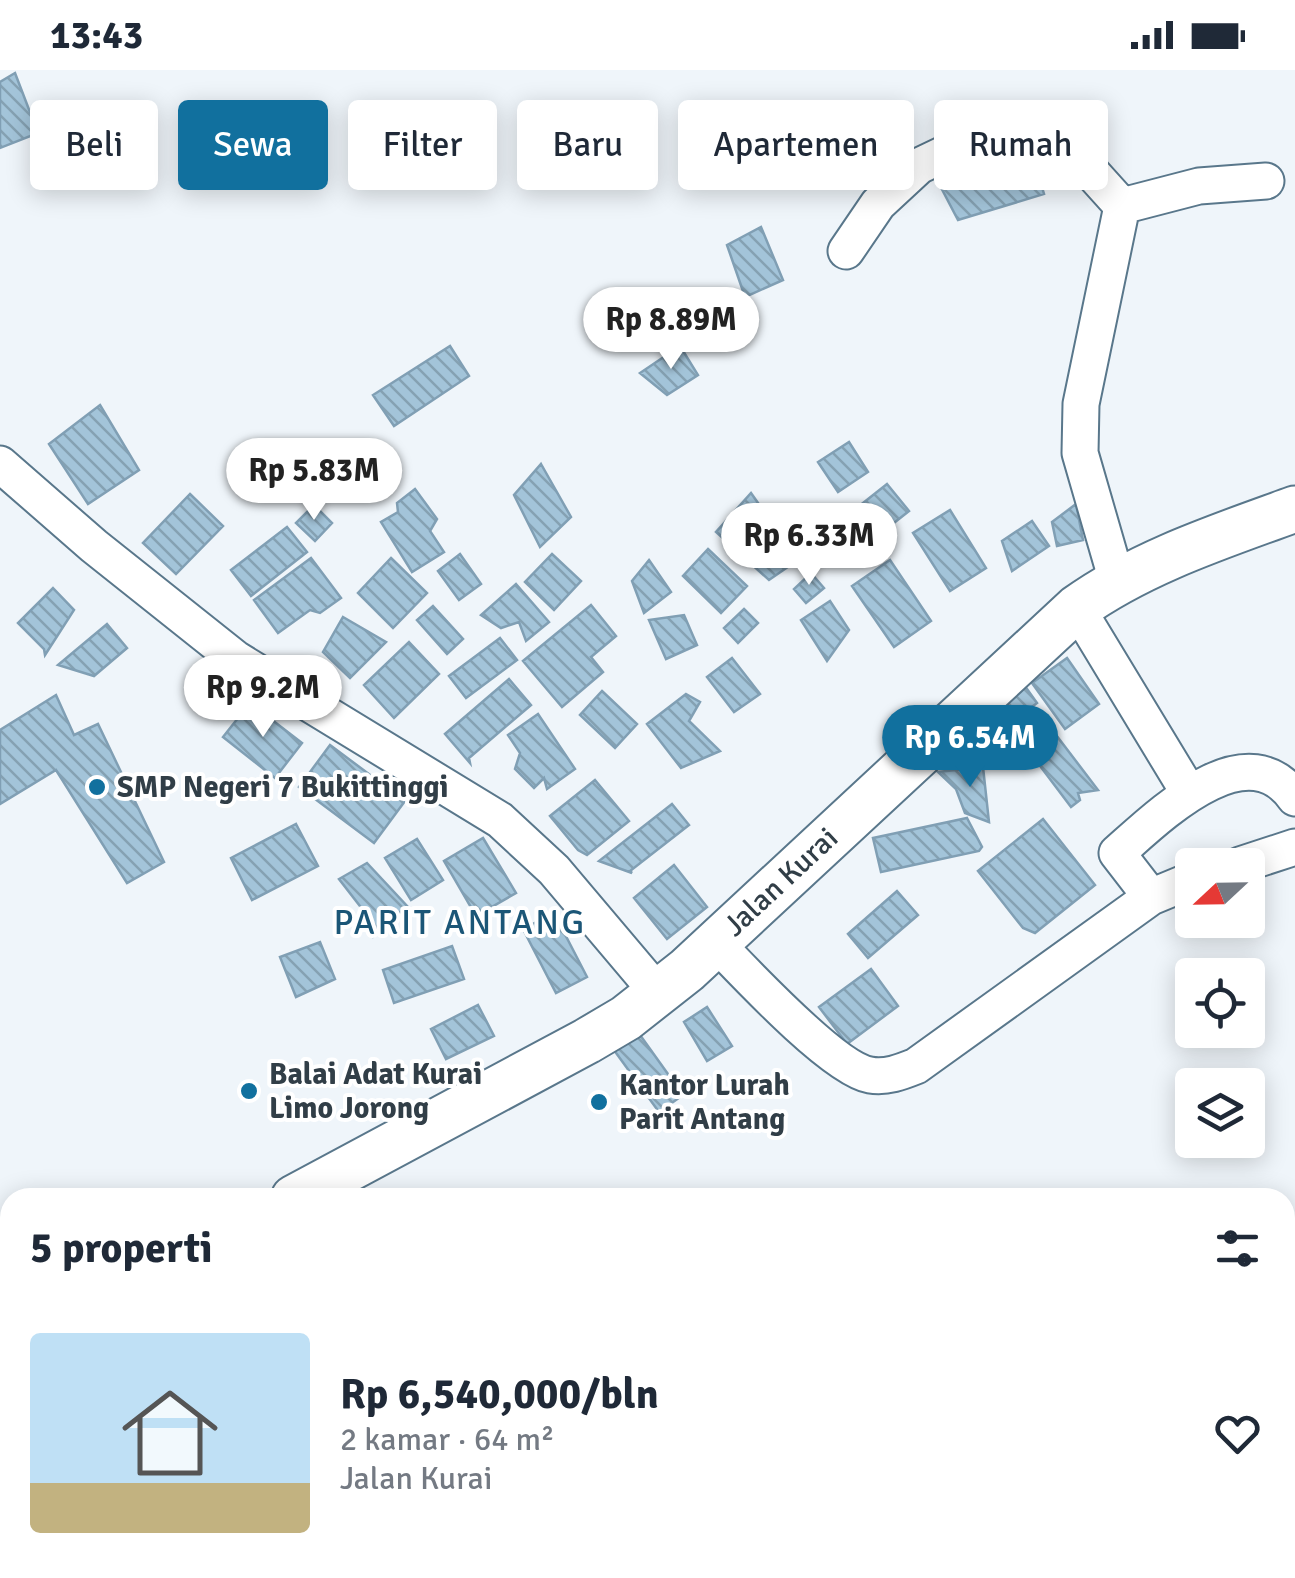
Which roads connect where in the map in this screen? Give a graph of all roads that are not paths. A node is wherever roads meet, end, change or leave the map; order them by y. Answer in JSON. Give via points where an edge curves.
{"nodes":[{"id":1,"x":1266,"y":181,"type":"dead end"},
{"id":2,"x":1122,"y":206,"type":"junction"},
{"id":3,"x":846,"y":251,"type":"dead end"},
{"id":4,"x":0,"y":464,"type":"edge"},
{"id":5,"x":1295,"y":509,"type":"edge"},
{"id":6,"x":1117,"y":581,"type":"junction"},
{"id":7,"x":1077,"y":608,"type":"junction"},
{"id":8,"x":1189,"y":793,"type":"junction"},
{"id":9,"x":1295,"y":798,"type":"edge"},
{"id":10,"x":1295,"y":847,"type":"edge"},
{"id":11,"x":1265,"y":857,"type":"edge"},
{"id":12,"x":1175,"y":887,"type":"edge"},
{"id":13,"x":1151,"y":897,"type":"junction"},
{"id":14,"x":716,"y":943,"type":"junction"},
{"id":15,"x":658,"y":993,"type":"junction"},
{"id":16,"x":313,"y":1188,"type":"edge"}],
"edges":[{"from":1,"to":2,"type":"street","via":[[1198,186]]},
{"from":2,"to":3,"type":"street","via":[[1067,145],[1032,126],[986,134],[918,166],[878,204]]},
{"from":2,"to":6,"type":"street","via":[[1081,404],[1080,452]]},
{"from":4,"to":15,"type":"street","via":[[236,659],[500,820],[554,870]]},
{"from":5,"to":6,"type":"street","name":"Jalan Kurai"},
{"from":6,"to":7,"type":"street","name":"Jalan Kurai"},
{"from":7,"to":8,"type":"street"},
{"from":7,"to":14,"type":"street","name":"Jalan Kurai"},
{"from":8,"to":9,"type":"street","via":[[1245,772],[1267,773]]},
{"from":8,"to":13,"type":"street","via":[[1117,853]]},
{"from":10,"to":11,"type":"street"},
{"from":12,"to":13,"type":"street"},
{"from":13,"to":14,"type":"street","via":[[916,1066],[891,1076],[867,1075],[845,1062]]},
{"from":14,"to":15,"type":"street","name":"Jalan Kurai"},
{"from":15,"to":16,"type":"street","name":"Jalan Kurai","via":[[587,1042]]}]}
